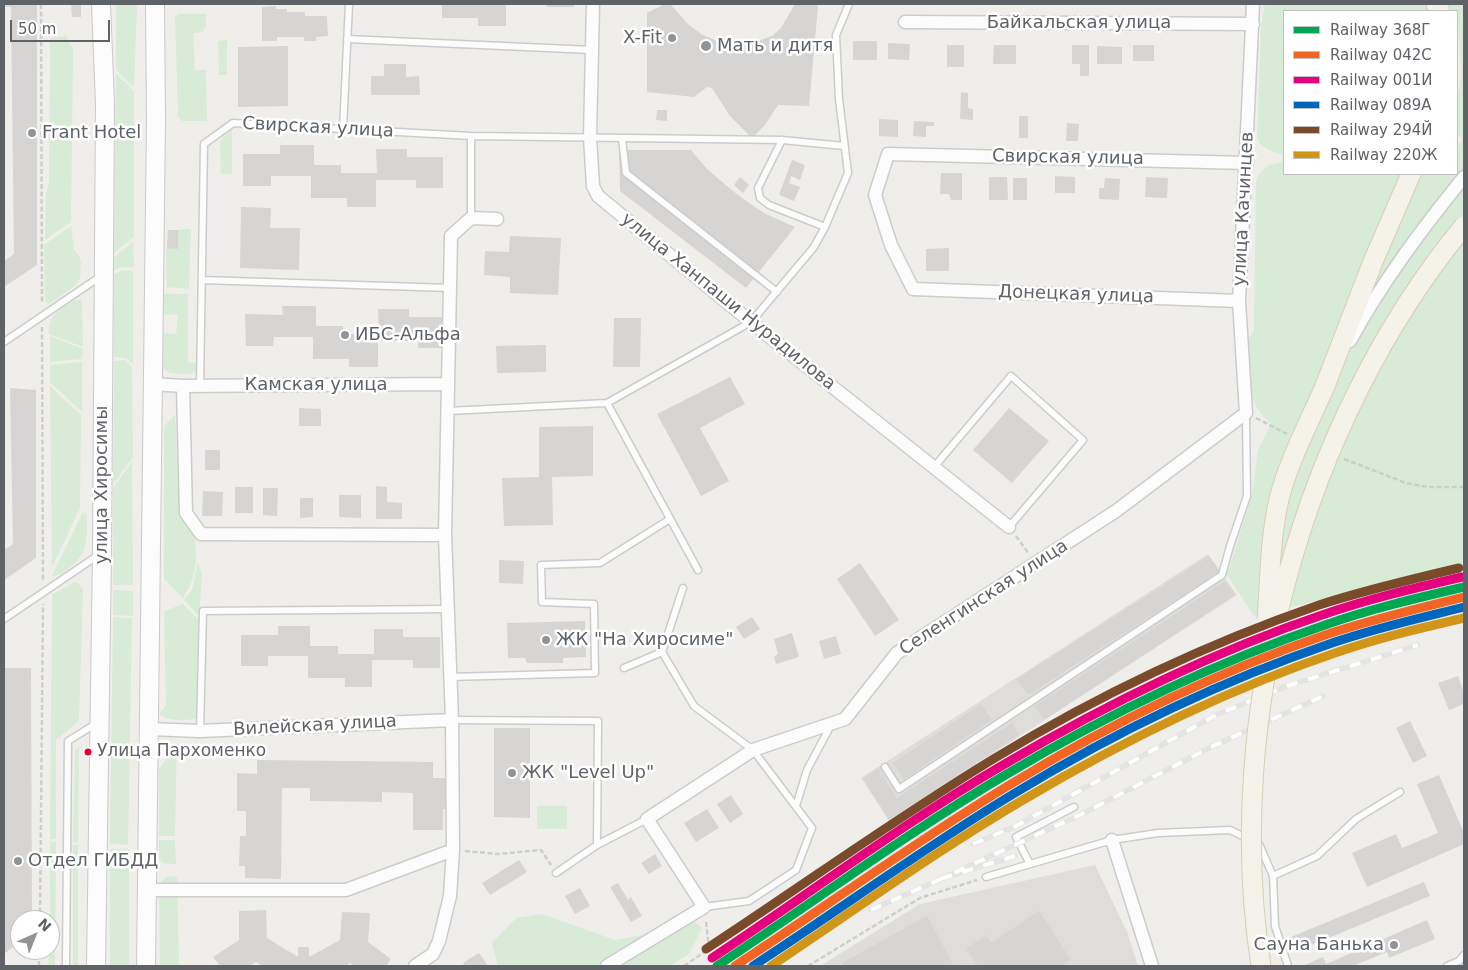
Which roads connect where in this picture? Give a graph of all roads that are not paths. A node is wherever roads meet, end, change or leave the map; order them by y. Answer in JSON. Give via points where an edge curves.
{"nodes":[{"id":1,"x":101,"y":4,"type":"edge"},
{"id":2,"x":155,"y":4,"type":"edge"},
{"id":3,"x":349,"y":4,"type":"edge"},
{"id":4,"x":593,"y":4,"type":"edge"},
{"id":5,"x":849,"y":4,"type":"edge"},
{"id":6,"x":1253,"y":4,"type":"edge"},
{"id":7,"x":905,"y":22,"type":"dead end"},
{"id":8,"x":1253,"y":24,"type":"junction"},
{"id":9,"x":347,"y":39,"type":"junction"},
{"id":10,"x":592,"y":50,"type":"junction"},
{"id":11,"x":343,"y":129,"type":"junction"},
{"id":12,"x":471,"y":136,"type":"junction"},
{"id":13,"x":590,"y":137,"type":"junction"},
{"id":14,"x":622,"y":139,"type":"junction"},
{"id":15,"x":782,"y":140,"type":"junction"},
{"id":16,"x":844,"y":146,"type":"junction"},
{"id":17,"x":1247,"y":163,"type":"junction"},
{"id":18,"x":1411,"y":175,"type":"edge"},
{"id":19,"x":1464,"y":177,"type":"edge"},
{"id":20,"x":471,"y":218,"type":"junction"},
{"id":21,"x":497,"y":219,"type":"dead end"},
{"id":22,"x":1464,"y":226,"type":"edge"},
{"id":23,"x":825,"y":227,"type":"junction"},
{"id":24,"x":104,"y":274,"type":"junction"},
{"id":25,"x":202,"y":280,"type":"junction"},
{"id":26,"x":450,"y":288,"type":"junction"},
{"id":27,"x":913,"y":289,"type":"joint"},
{"id":28,"x":777,"y":292,"type":"junction"},
{"id":29,"x":1239,"y":301,"type":"junction"},
{"id":30,"x":751,"y":322,"type":"junction"},
{"id":31,"x":4,"y":342,"type":"edge"},
{"id":32,"x":152,"y":384,"type":"junction"},
{"id":33,"x":448,"y":384,"type":"junction"},
{"id":34,"x":183,"y":386,"type":"junction"},
{"id":35,"x":200,"y":386,"type":"junction"},
{"id":36,"x":1325,"y":386,"type":"junction"},
{"id":37,"x":608,"y":403,"type":"junction"},
{"id":38,"x":448,"y":411,"type":"junction"},
{"id":39,"x":1246,"y":413,"type":"junction"},
{"id":40,"x":934,"y":467,"type":"junction"},
{"id":41,"x":670,"y":519,"type":"junction"},
{"id":42,"x":1010,"y":527,"type":"joint"},
{"id":43,"x":445,"y":535,"type":"junction"},
{"id":44,"x":102,"y":552,"type":"junction"},
{"id":45,"x":698,"y":570,"type":"dead end"},
{"id":46,"x":683,"y":588,"type":"dead end"},
{"id":47,"x":448,"y":610,"type":"junction"},
{"id":48,"x":4,"y":619,"type":"edge"},
{"id":49,"x":662,"y":652,"type":"junction"},
{"id":50,"x":624,"y":668,"type":"dead end"},
{"id":51,"x":450,"y":677,"type":"junction"},
{"id":52,"x":1263,"y":689,"type":"junction"},
{"id":53,"x":452,"y":720,"type":"junction"},
{"id":54,"x":100,"y":721,"type":"junction"},
{"id":55,"x":832,"y":723,"type":"junction"},
{"id":56,"x":149,"y":729,"type":"junction"},
{"id":57,"x":200,"y":731,"type":"junction"},
{"id":58,"x":753,"y":750,"type":"junction"},
{"id":59,"x":885,"y":767,"type":"dead end"},
{"id":60,"x":1400,"y":792,"type":"dead end"},
{"id":61,"x":796,"y":806,"type":"junction"},
{"id":62,"x":1074,"y":807,"type":"dead end"},
{"id":63,"x":646,"y":819,"type":"junction"},
{"id":64,"x":1112,"y":840,"type":"junction"},
{"id":65,"x":597,"y":846,"type":"junction"},
{"id":66,"x":453,"y":850,"type":"junction"},
{"id":67,"x":1030,"y":864,"type":"junction"},
{"id":68,"x":556,"y":873,"type":"road end"},
{"id":69,"x":1273,"y":876,"type":"junction"},
{"id":70,"x":986,"y":878,"type":"road end"},
{"id":71,"x":147,"y":890,"type":"junction"},
{"id":72,"x":704,"y":907,"type":"junction"},
{"id":73,"x":1464,"y":955,"type":"edge"},
{"id":74,"x":66,"y":966,"type":"edge"},
{"id":75,"x":96,"y":966,"type":"edge"},
{"id":76,"x":146,"y":966,"type":"edge"},
{"id":77,"x":415,"y":966,"type":"edge"},
{"id":78,"x":607,"y":966,"type":"edge"},
{"id":79,"x":1152,"y":966,"type":"edge"},
{"id":80,"x":1260,"y":966,"type":"edge"},
{"id":81,"x":1288,"y":966,"type":"edge"},
{"id":82,"x":1446,"y":966,"type":"edge"}],
"edges":[{"from":1,"to":24,"type":"main road","name":"улица Хиросимы","via":[[105,104]]},
{"from":2,"to":32,"type":"main road"},
{"from":3,"to":9,"type":"lane"},
{"from":4,"to":10,"type":"street","name":"улица Ханпаши Нурадилова"},
{"from":5,"to":16,"type":"lane","via":[[836,35]]},
{"from":6,"to":8,"type":"street","name":"улица Качинцев"},
{"from":7,"to":8,"type":"street","name":"Байкальская улица"},
{"from":8,"to":17,"type":"street","name":"улица Качинцев"},
{"from":9,"to":10,"type":"lane"},
{"from":9,"to":11,"type":"lane"},
{"from":10,"to":13,"type":"street","name":"улица Ханпаши Нурадилова"},
{"from":11,"to":12,"type":"lane","name":"Свирская улица"},
{"from":11,"to":25,"type":"lane","name":"Свирская улица","via":[[233,123],[204,144]]},
{"from":12,"to":13,"type":"lane","name":"Свирская улица"},
{"from":12,"to":20,"type":"lane"},
{"from":13,"to":14,"type":"lane","name":"Свирская улица"},
{"from":13,"to":30,"type":"street","name":"улица Ханпаши Нурадилова","via":[[593,186],[598,196]]},
{"from":14,"to":15,"type":"lane","name":"Свирская улица"},
{"from":14,"to":28,"type":"lane","via":[[626,173]]},
{"from":15,"to":16,"type":"lane","name":"Свирская улица"},
{"from":15,"to":23,"type":"lane","via":[[758,188],[760,198],[769,206]]},
{"from":16,"to":23,"type":"lane","via":[[848,173]]},
{"from":17,"to":27,"type":"street","name":"Свирская улица","via":[[888,154],[875,195],[891,245]]},
{"from":17,"to":29,"type":"street","name":"улица Качинцев"},
{"from":18,"to":36,"type":"main road"},
{"from":19,"to":36,"type":"street","via":[[1392,271]]},
{"from":20,"to":21,"type":"street"},
{"from":20,"to":26,"type":"street","via":[[451,236]]},
{"from":22,"to":52,"type":"main road","bridge":true,"via":[[1418,288],[1386,340],[1353,400],[1322,470],[1276,618]]},
{"from":23,"to":28,"type":"lane","via":[[814,247]]},
{"from":24,"to":31,"type":"lane"},
{"from":24,"to":44,"type":"main road","name":"улица Хиросимы"},
{"from":25,"to":26,"type":"lane"},
{"from":25,"to":35,"type":"lane","name":"Свирская улица"},
{"from":26,"to":33,"type":"street"},
{"from":27,"to":29,"type":"street","name":"Донецкая улица"},
{"from":28,"to":30,"type":"lane"},
{"from":29,"to":39,"type":"street","name":"улица Качинцев"},
{"from":30,"to":37,"type":"lane"},
{"from":30,"to":40,"type":"street","name":"улица Ханпаши Нурадилова"},
{"from":32,"to":34,"type":"street","name":"Камская улица"},
{"from":32,"to":56,"type":"main road"},
{"from":33,"to":35,"type":"street","name":"Камская улица"},
{"from":33,"to":38,"type":"street"},
{"from":34,"to":35,"type":"street","name":"Камская улица"},
{"from":34,"to":43,"type":"street","via":[[186,513],[201,534]]},
{"from":36,"to":52,"type":"main road","bridge":true,"via":[[1279,498],[1272,538]]},
{"from":37,"to":38,"type":"lane"},
{"from":37,"to":41,"type":"lane"},
{"from":38,"to":43,"type":"street"},
{"from":39,"to":55,"type":"street","name":"Селенгинская улица","via":[[1116,511],[897,653],[845,719]]},
{"from":39,"to":59,"type":"lane","via":[[1247,496],[1222,575],[899,789]]},
{"from":40,"to":42,"type":"street","name":"улица Ханпаши Нурадилова"},
{"from":40,"to":42,"type":"lane","via":[[1010,376],[1083,440]]},
{"from":41,"to":45,"type":"lane"},
{"from":41,"to":51,"type":"lane","via":[[600,563],[541,565],[542,602],[594,604],[596,673]]},
{"from":43,"to":47,"type":"street"},
{"from":44,"to":48,"type":"lane"},
{"from":44,"to":54,"type":"main road","name":"улица Хиросимы"},
{"from":46,"to":49,"type":"lane"},
{"from":47,"to":51,"type":"street"},
{"from":47,"to":57,"type":"lane","via":[[203,611]]},
{"from":49,"to":50,"type":"lane"},
{"from":49,"to":58,"type":"lane","via":[[694,706]]},
{"from":51,"to":53,"type":"street"},
{"from":52,"to":80,"type":"main road","bridge":true,"via":[[1251,812],[1251,881]]},
{"from":53,"to":57,"type":"street","name":"Вилейская улица"},
{"from":53,"to":65,"type":"lane","via":[[598,721]]},
{"from":53,"to":66,"type":"street"},
{"from":54,"to":74,"type":"lane","via":[[68,741]]},
{"from":54,"to":75,"type":"main road","name":"улица Хиросимы"},
{"from":55,"to":58,"type":"street","name":"Селенгинская улица"},
{"from":55,"to":61,"type":"lane","via":[[807,770]]},
{"from":56,"to":57,"type":"street","name":"Вилейская улица"},
{"from":56,"to":71,"type":"main road"},
{"from":58,"to":61,"type":"lane"},
{"from":58,"to":63,"type":"street","name":"Селенгинская улица"},
{"from":60,"to":69,"type":"lane","via":[[1356,819],[1316,856]]},
{"from":61,"to":72,"type":"lane","via":[[812,828],[796,870],[749,901]]},
{"from":62,"to":67,"type":"lane","via":[[1016,837]]},
{"from":63,"to":65,"type":"lane"},
{"from":63,"to":72,"type":"street"},
{"from":64,"to":67,"type":"lane"},
{"from":64,"to":69,"type":"lane","via":[[1158,832],[1230,830],[1259,844]]},
{"from":64,"to":79,"type":"street"},
{"from":65,"to":68,"type":"lane"},
{"from":66,"to":71,"type":"street","via":[[346,890]]},
{"from":66,"to":77,"type":"street","via":[[450,896],[439,941],[433,954]]},
{"from":67,"to":70,"type":"lane"},
{"from":69,"to":81,"type":"lane","via":[[1275,926]]},
{"from":71,"to":76,"type":"main road"},
{"from":72,"to":78,"type":"street"},
{"from":73,"to":82,"type":"lane","via":[[1459,961]]}]}
